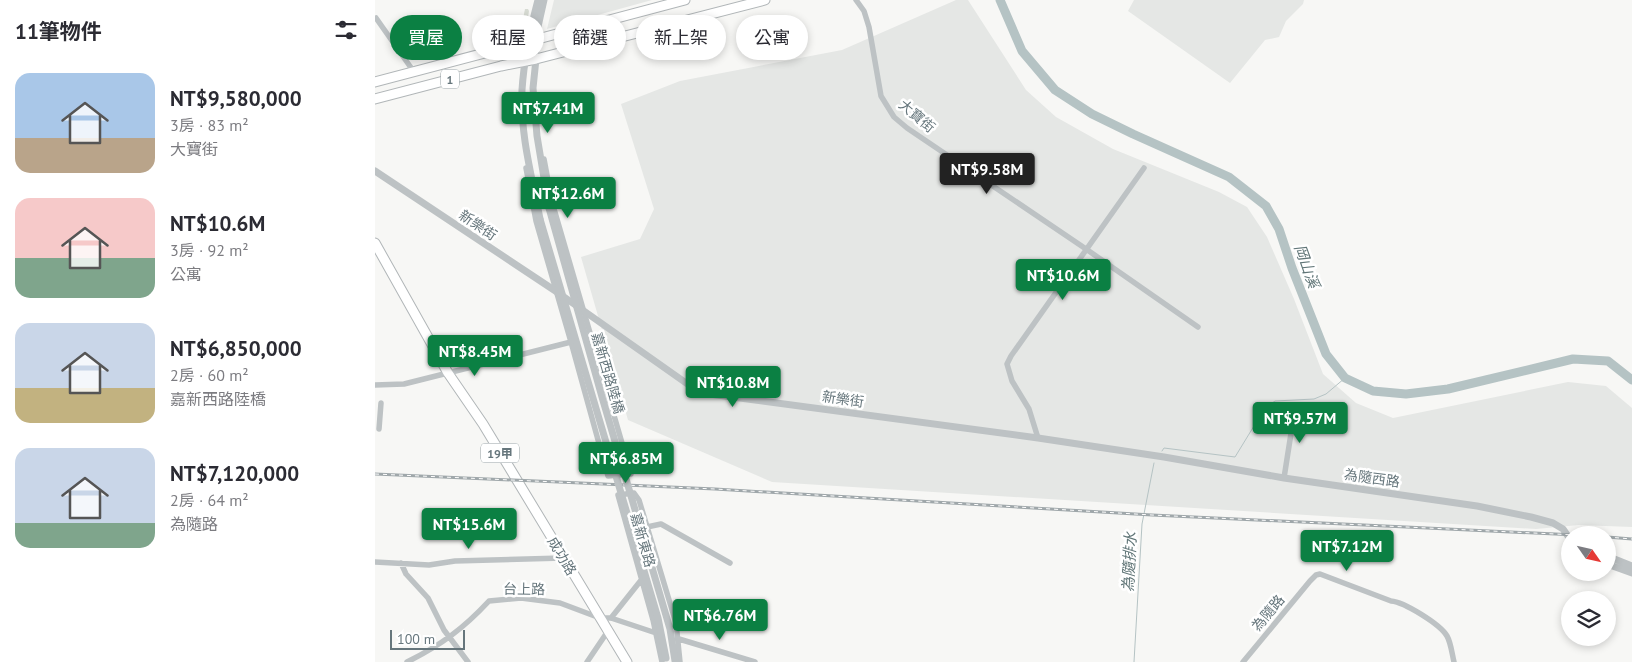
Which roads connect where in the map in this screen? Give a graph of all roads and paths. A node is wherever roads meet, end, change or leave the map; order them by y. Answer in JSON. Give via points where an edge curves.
{"nodes":[{"id":1,"x":538,"y":0,"type":"edge"},
{"id":2,"x":544,"y":0,"type":"edge"},
{"id":3,"x":685,"y":0,"type":"edge"},
{"id":4,"x":765,"y":0,"type":"edge"},
{"id":5,"x":856,"y":0,"type":"edge"},
{"id":6,"x":535,"y":15,"type":"edge"},
{"id":7,"x":539,"y":15,"type":"edge"},
{"id":8,"x":376,"y":18,"type":"edge"},
{"id":9,"x":544,"y":38,"type":"edge"},
{"id":10,"x":472,"y":57,"type":"edge"},
{"id":11,"x":544,"y":57,"type":"edge"},
{"id":12,"x":530,"y":60,"type":"edge"},
{"id":13,"x":536,"y":60,"type":"edge"},
{"id":14,"x":525,"y":61,"type":"junction"},
{"id":15,"x":414,"y":72,"type":"junction"},
{"id":16,"x":375,"y":82,"type":"edge"},
{"id":17,"x":375,"y":99,"type":"edge"},
{"id":18,"x":537,"y":136,"type":"junction"},
{"id":19,"x":525,"y":146,"type":"junction"},
{"id":20,"x":1144,"y":168,"type":"dead end"},
{"id":21,"x":375,"y":171,"type":"edge"},
{"id":22,"x":562,"y":235,"type":"junction"},
{"id":23,"x":542,"y":241,"type":"junction"},
{"id":24,"x":375,"y":243,"type":"edge"},
{"id":25,"x":1086,"y":249,"type":"junction"},
{"id":26,"x":557,"y":292,"type":"junction"},
{"id":27,"x":583,"y":311,"type":"junction"},
{"id":28,"x":1198,"y":327,"type":"dead end"},
{"id":29,"x":571,"y":342,"type":"junction"},
{"id":30,"x":449,"y":374,"type":"junction"},
{"id":31,"x":375,"y":385,"type":"edge"},
{"id":32,"x":381,"y":403,"type":"dead end"},
{"id":33,"x":1295,"y":408,"type":"dead end"},
{"id":34,"x":379,"y":429,"type":"dead end"},
{"id":35,"x":1038,"y":438,"type":"junction"},
{"id":36,"x":1164,"y":457,"type":"joint"},
{"id":37,"x":1284,"y":478,"type":"junction"},
{"id":38,"x":647,"y":527,"type":"junction"},
{"id":39,"x":1561,"y":528,"type":"edge"},
{"id":40,"x":563,"y":558,"type":"junction"},
{"id":41,"x":1616,"y":560,"type":"edge"},
{"id":42,"x":375,"y":562,"type":"edge"},
{"id":43,"x":401,"y":563,"type":"junction"},
{"id":44,"x":730,"y":563,"type":"dead end"},
{"id":45,"x":1632,"y":566,"type":"edge"},
{"id":46,"x":1616,"y":567,"type":"edge"},
{"id":47,"x":661,"y":573,"type":"junction"},
{"id":48,"x":1632,"y":573,"type":"edge"},
{"id":49,"x":642,"y":579,"type":"junction"},
{"id":50,"x":600,"y":618,"type":"junction"},
{"id":51,"x":611,"y":618,"type":"junction"},
{"id":52,"x":608,"y":631,"type":"junction"},
{"id":53,"x":656,"y":633,"type":"junction"},
{"id":54,"x":449,"y":638,"type":"junction"},
{"id":55,"x":679,"y":639,"type":"junction"},
{"id":56,"x":665,"y":661,"type":"edge"},
{"id":57,"x":407,"y":662,"type":"edge"},
{"id":58,"x":468,"y":662,"type":"edge"},
{"id":59,"x":587,"y":662,"type":"edge"},
{"id":60,"x":627,"y":662,"type":"edge"},
{"id":61,"x":677,"y":662,"type":"edge"},
{"id":62,"x":755,"y":662,"type":"edge"},
{"id":63,"x":1243,"y":662,"type":"edge"},
{"id":64,"x":1454,"y":662,"type":"edge"}],
"edges":[{"from":1,"to":6,"type":"street"},
{"from":2,"to":7,"type":"street"},
{"from":3,"to":9,"type":"main road","number":"1"},
{"from":4,"to":11,"type":"main road","number":"1"},
{"from":5,"to":25,"type":"street","name":"大寶街","via":[[869,27],[881,96],[894,117]]},
{"from":8,"to":15,"type":"street"},
{"from":10,"to":15,"type":"main road","number":"1"},
{"from":12,"to":14,"type":"main road","number":"1"},
{"from":13,"to":18,"type":"street","name":"嘉新西路陸橋","via":[[533,88]]},
{"from":14,"to":17,"type":"main road","number":"1"},
{"from":14,"to":19,"type":"street","name":"嘉新西路陸橋","via":[[522,92]]},
{"from":15,"to":16,"type":"main road","number":"1"},
{"from":18,"to":22,"type":"street","via":[[541,141]]},
{"from":18,"to":61,"type":"street","name":"嘉新西路陸橋","bridge":true,"via":[[549,208]]},
{"from":19,"to":23,"type":"street","via":[[524,157]]},
{"from":19,"to":56,"type":"street","name":"嘉新西路陸橋","bridge":true,"via":[[541,219],[659,618]]},
{"from":20,"to":25,"type":"street"},
{"from":21,"to":26,"type":"street","name":"新樂街"},
{"from":22,"to":23,"type":"street"},
{"from":22,"to":27,"type":"street"},
{"from":23,"to":26,"type":"street"},
{"from":24,"to":30,"type":"main road","name":"成功路","number":"19甲"},
{"from":25,"to":28,"type":"street","name":"大寶街"},
{"from":25,"to":35,"type":"street","via":[[1007,364],[1012,382],[1029,409]]},
{"from":26,"to":27,"type":"street","name":"新樂街"},
{"from":26,"to":29,"type":"street"},
{"from":27,"to":29,"type":"street","via":[[631,474],[608,476]]},
{"from":27,"to":35,"type":"street","name":"新樂街","via":[[702,393]]},
{"from":29,"to":30,"type":"street"},
{"from":30,"to":31,"type":"street","via":[[404,384]]},
{"from":30,"to":40,"type":"main road","name":"成功路","number":"19甲","via":[[483,424]]},
{"from":32,"to":34,"type":"street"},
{"from":33,"to":37,"type":"street"},
{"from":35,"to":36,"type":"street","name":"新樂街"},
{"from":36,"to":37,"type":"street","name":"為隨西路"},
{"from":37,"to":39,"type":"street","name":"為隨西路","via":[[1477,506],[1531,517]]},
{"from":38,"to":44,"type":"street","via":[[661,524]]},
{"from":38,"to":47,"type":"street","name":"嘉新東路"},
{"from":38,"to":49,"type":"street","name":"嘉新東路","via":[[634,493],[617,495]]},
{"from":40,"to":43,"type":"street","via":[[455,561],[429,565]]},
{"from":40,"to":50,"type":"main road","name":"成功路","number":"19甲"},
{"from":41,"to":45,"type":"street"},
{"from":42,"to":43,"type":"street"},
{"from":43,"to":54,"type":"street","via":[[406,574],[428,598]]},
{"from":46,"to":48,"type":"street"},
{"from":47,"to":49,"type":"street"},
{"from":47,"to":55,"type":"street","name":"嘉新東路"},
{"from":49,"to":51,"type":"street"},
{"from":49,"to":53,"type":"street","name":"嘉新東路"},
{"from":50,"to":51,"type":"street","name":"台上路"},
{"from":50,"to":52,"type":"main road","name":"成功路","number":"19甲"},
{"from":50,"to":54,"type":"street","name":"台上路","via":[[560,602],[521,598],[489,601]]},
{"from":51,"to":53,"type":"street","name":"台上路"},
{"from":52,"to":59,"type":"street"},
{"from":52,"to":60,"type":"main road","name":"成功路","number":"19甲"},
{"from":53,"to":56,"type":"street","name":"嘉新東路"},
{"from":54,"to":57,"type":"street","name":"台上路"},
{"from":54,"to":58,"type":"street"},
{"from":55,"to":61,"type":"street","name":"嘉新東路"},
{"from":55,"to":62,"type":"street"},
{"from":63,"to":64,"type":"street","name":"為隨路","via":[[1320,574],[1400,603],[1431,622],[1446,635]]}]}
